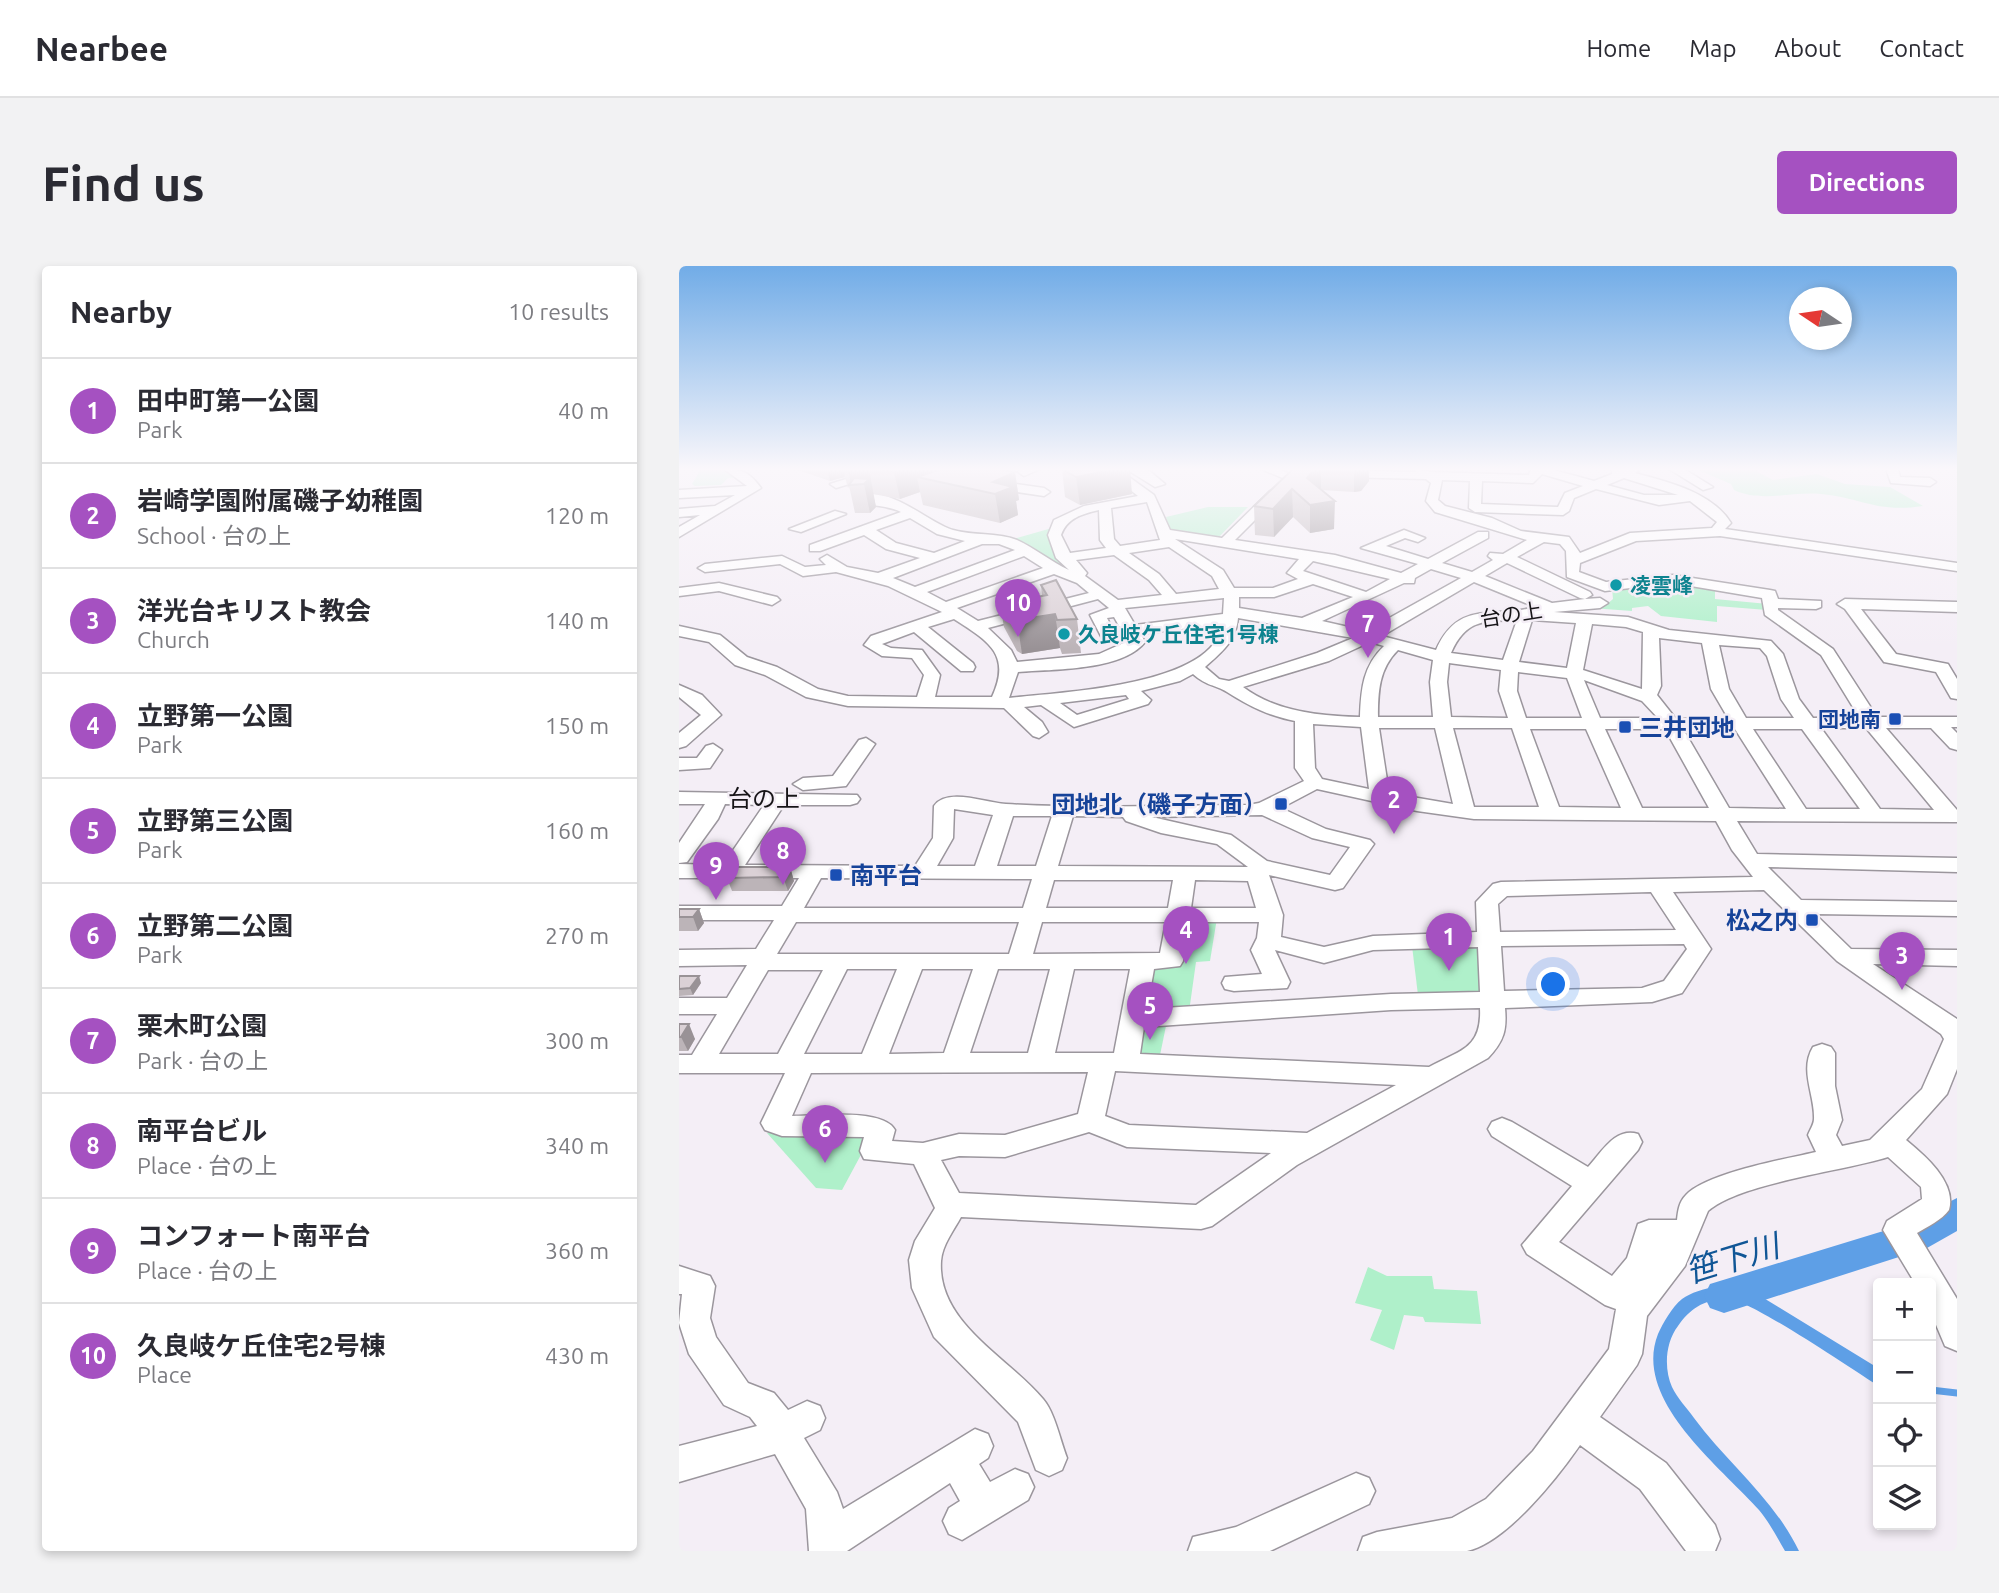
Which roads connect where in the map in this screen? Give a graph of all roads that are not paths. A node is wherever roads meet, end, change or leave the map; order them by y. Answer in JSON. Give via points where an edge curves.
{"nodes":[{"id":1,"x":937,"y":529,"type":"edge"},
{"id":2,"x":1054,"y":529,"type":"edge"},
{"id":3,"x":1106,"y":529,"type":"edge"},
{"id":4,"x":1162,"y":529,"type":"edge"},
{"id":5,"x":1239,"y":529,"type":"edge"},
{"id":6,"x":1506,"y":529,"type":"edge"},
{"id":7,"x":1719,"y":529,"type":"edge"},
{"id":8,"x":861,"y":530,"type":"joint"},
{"id":9,"x":1720,"y":532,"type":"junction"},
{"id":10,"x":1483,"y":535,"type":"dead end"},
{"id":11,"x":1166,"y":538,"type":"junction"},
{"id":12,"x":1418,"y":538,"type":"dead end"},
{"id":13,"x":1541,"y":538,"type":"junction"},
{"id":14,"x":980,"y":540,"type":"junction"},
{"id":15,"x":1224,"y":543,"type":"junction"},
{"id":16,"x":1372,"y":546,"type":"junction"},
{"id":17,"x":1460,"y":547,"type":"junction"},
{"id":18,"x":1116,"y":550,"type":"junction"},
{"id":19,"x":1026,"y":551,"type":"junction"},
{"id":20,"x":1598,"y":551,"type":"junction"},
{"id":21,"x":1310,"y":556,"type":"junction"},
{"id":22,"x":934,"y":557,"type":"junction"},
{"id":23,"x":1505,"y":558,"type":"junction"},
{"id":24,"x":1335,"y":559,"type":"junction"},
{"id":25,"x":1572,"y":561,"type":"junction"},
{"id":26,"x":1059,"y":563,"type":"junction"},
{"id":27,"x":1431,"y":563,"type":"junction"},
{"id":28,"x":1359,"y":566,"type":"junction"},
{"id":29,"x":1957,"y":567,"type":"edge"},
{"id":30,"x":705,"y":568,"type":"dead end"},
{"id":31,"x":838,"y":568,"type":"junction"},
{"id":32,"x":1080,"y":573,"type":"dead end"},
{"id":33,"x":1474,"y":577,"type":"junction"},
{"id":34,"x":879,"y":578,"type":"junction"},
{"id":35,"x":1403,"y":578,"type":"junction"},
{"id":36,"x":1318,"y":581,"type":"junction"},
{"id":37,"x":1626,"y":583,"type":"junction"},
{"id":38,"x":1449,"y":591,"type":"junction"},
{"id":39,"x":679,"y":592,"type":"edge"},
{"id":40,"x":914,"y":592,"type":"junction"},
{"id":41,"x":1229,"y":592,"type":"junction"},
{"id":42,"x":1101,"y":594,"type":"junction"},
{"id":43,"x":1603,"y":595,"type":"junction"},
{"id":44,"x":1364,"y":596,"type":"junction"},
{"id":45,"x":1172,"y":598,"type":"junction"},
{"id":46,"x":1770,"y":598,"type":"junction"},
{"id":47,"x":772,"y":600,"type":"dead end"},
{"id":48,"x":1817,"y":604,"type":"dead end"},
{"id":49,"x":1957,"y":607,"type":"edge"},
{"id":50,"x":1117,"y":608,"type":"junction"},
{"id":51,"x":1550,"y":608,"type":"junction"},
{"id":52,"x":948,"y":611,"type":"junction"},
{"id":53,"x":1231,"y":615,"type":"junction"},
{"id":54,"x":1526,"y":615,"type":"junction"},
{"id":55,"x":1585,"y":618,"type":"junction"},
{"id":56,"x":1306,"y":622,"type":"junction"},
{"id":57,"x":917,"y":626,"type":"junction"},
{"id":58,"x":977,"y":626,"type":"junction"},
{"id":59,"x":1651,"y":630,"type":"junction"},
{"id":60,"x":679,"y":631,"type":"edge"},
{"id":61,"x":1133,"y":632,"type":"junction"},
{"id":62,"x":1366,"y":638,"type":"junction"},
{"id":63,"x":1709,"y":638,"type":"junction"},
{"id":64,"x":1394,"y":646,"type":"junction"},
{"id":65,"x":1442,"y":657,"type":"junction"},
{"id":66,"x":1510,"y":665,"type":"junction"},
{"id":67,"x":1194,"y":666,"type":"junction"},
{"id":68,"x":967,"y":667,"type":"dead end"},
{"id":69,"x":1011,"y":668,"type":"junction"},
{"id":70,"x":1574,"y":673,"type":"junction"},
{"id":71,"x":1230,"y":687,"type":"junction"},
{"id":72,"x":679,"y":690,"type":"edge"},
{"id":73,"x":1957,"y":694,"type":"edge"},
{"id":74,"x":1649,"y":697,"type":"junction"},
{"id":75,"x":924,"y":702,"type":"junction"},
{"id":76,"x":1003,"y":703,"type":"junction"},
{"id":77,"x":1304,"y":718,"type":"junction"},
{"id":78,"x":1738,"y":721,"type":"junction"},
{"id":79,"x":1805,"y":721,"type":"junction"},
{"id":80,"x":1370,"y":722,"type":"junction"},
{"id":81,"x":1444,"y":722,"type":"junction"},
{"id":82,"x":1871,"y":722,"type":"junction"},
{"id":83,"x":1936,"y":722,"type":"junction"},
{"id":84,"x":1957,"y":722,"type":"edge"},
{"id":85,"x":1517,"y":723,"type":"junction"},
{"id":86,"x":1593,"y":724,"type":"junction"},
{"id":87,"x":1671,"y":724,"type":"junction"},
{"id":88,"x":1039,"y":732,"type":"dead end"},
{"id":89,"x":679,"y":742,"type":"edge"},
{"id":90,"x":866,"y":744,"type":"dead end"},
{"id":91,"x":1957,"y":744,"type":"edge"},
{"id":92,"x":713,"y":750,"type":"dead end"},
{"id":93,"x":679,"y":764,"type":"edge"},
{"id":94,"x":1315,"y":783,"type":"junction"},
{"id":95,"x":1380,"y":797,"type":"junction"},
{"id":96,"x":679,"y":798,"type":"edge"},
{"id":97,"x":718,"y":798,"type":"junction"},
{"id":98,"x":785,"y":798,"type":"junction"},
{"id":99,"x":850,"y":799,"type":"dead end"},
{"id":100,"x":1265,"y":808,"type":"junction"},
{"id":101,"x":1005,"y":810,"type":"junction"},
{"id":102,"x":1064,"y":811,"type":"junction"},
{"id":103,"x":1121,"y":811,"type":"junction"},
{"id":104,"x":1465,"y":812,"type":"junction"},
{"id":105,"x":1634,"y":813,"type":"junction"},
{"id":106,"x":1723,"y":813,"type":"junction"},
{"id":107,"x":1551,"y":814,"type":"junction"},
{"id":108,"x":1874,"y":814,"type":"junction"},
{"id":109,"x":1800,"y":815,"type":"junction"},
{"id":110,"x":1953,"y":816,"type":"edge"},
{"id":111,"x":679,"y":857,"type":"edge"},
{"id":112,"x":1752,"y":860,"type":"junction"},
{"id":113,"x":1957,"y":865,"type":"edge"},
{"id":114,"x":1260,"y":870,"type":"junction"},
{"id":115,"x":679,"y":871,"type":"edge"},
{"id":116,"x":730,"y":871,"type":"junction"},
{"id":117,"x":984,"y":871,"type":"junction"},
{"id":118,"x":814,"y":872,"type":"junction"},
{"id":119,"x":922,"y":872,"type":"junction"},
{"id":120,"x":1046,"y":873,"type":"junction"},
{"id":121,"x":1185,"y":874,"type":"junction"},
{"id":122,"x":1770,"y":883,"type":"junction"},
{"id":123,"x":1657,"y":884,"type":"junction"},
{"id":124,"x":1794,"y":907,"type":"junction"},
{"id":125,"x":1957,"y":909,"type":"edge"},
{"id":126,"x":679,"y":913,"type":"edge"},
{"id":127,"x":787,"y":914,"type":"junction"},
{"id":128,"x":1032,"y":915,"type":"junction"},
{"id":129,"x":1178,"y":915,"type":"junction"},
{"id":130,"x":1272,"y":915,"type":"junction"},
{"id":131,"x":1692,"y":937,"type":"junction"},
{"id":132,"x":1488,"y":938,"type":"junction"},
{"id":133,"x":1269,"y":941,"type":"junction"},
{"id":134,"x":1845,"y":956,"type":"junction"},
{"id":135,"x":679,"y":958,"type":"edge"},
{"id":136,"x":1957,"y":958,"type":"edge"},
{"id":137,"x":762,"y":960,"type":"junction"},
{"id":138,"x":1019,"y":960,"type":"junction"},
{"id":139,"x":988,"y":962,"type":"junction"},
{"id":140,"x":1064,"y":962,"type":"junction"},
{"id":141,"x":838,"y":963,"type":"junction"},
{"id":142,"x":912,"y":963,"type":"junction"},
{"id":143,"x":1143,"y":963,"type":"junction"},
{"id":144,"x":1234,"y":983,"type":"dead end"},
{"id":145,"x":1492,"y":1001,"type":"junction"},
{"id":146,"x":679,"y":1006,"type":"edge"},
{"id":147,"x":734,"y":1006,"type":"junction"},
{"id":148,"x":1132,"y":1019,"type":"junction"},
{"id":149,"x":1957,"y":1027,"type":"edge"},
{"id":150,"x":1957,"y":1039,"type":"edge"},
{"id":151,"x":1822,"y":1052,"type":"dead end"},
{"id":152,"x":690,"y":1063,"type":"edge"},
{"id":153,"x":795,"y":1063,"type":"junction"},
{"id":154,"x":872,"y":1063,"type":"junction"},
{"id":155,"x":954,"y":1063,"type":"junction"},
{"id":156,"x":1039,"y":1063,"type":"junction"},
{"id":157,"x":1114,"y":1063,"type":"junction"},
{"id":158,"x":1429,"y":1077,"type":"junction"},
{"id":159,"x":1090,"y":1121,"type":"junction"},
{"id":160,"x":1501,"y":1129,"type":"dead end"},
{"id":161,"x":1886,"y":1139,"type":"junction"},
{"id":162,"x":1628,"y":1142,"type":"dead end"},
{"id":163,"x":1310,"y":1144,"type":"junction"},
{"id":164,"x":923,"y":1154,"type":"junction"},
{"id":165,"x":1834,"y":1159,"type":"junction"},
{"id":166,"x":1592,"y":1184,"type":"junction"},
{"id":167,"x":953,"y":1205,"type":"junction"},
{"id":168,"x":1686,"y":1233,"type":"junction"},
{"id":169,"x":1909,"y":1244,"type":"joint"},
{"id":170,"x":679,"y":1279,"type":"edge"},
{"id":171,"x":1957,"y":1336,"type":"edge"},
{"id":172,"x":1576,"y":1421,"type":"junction"},
{"id":173,"x":795,"y":1425,"type":"junction"},
{"id":174,"x":1049,"y":1458,"type":"dead end"},
{"id":175,"x":679,"y":1464,"type":"edge"},
{"id":176,"x":1015,"y":1488,"type":"dead end"},
{"id":177,"x":1356,"y":1491,"type":"dead end"},
{"id":178,"x":1701,"y":1539,"type":"dead end"},
{"id":179,"x":1461,"y":1544,"type":"edge"},
{"id":180,"x":829,"y":1545,"type":"edge"},
{"id":181,"x":1207,"y":1551,"type":"edge"},
{"id":182,"x":1377,"y":1551,"type":"edge"}],
"edges":[{"from":1,"to":14,"type":"street"},
{"from":2,"to":26,"type":"street"},
{"from":3,"to":18,"type":"street","via":[[1107,540]]},
{"from":4,"to":11,"type":"street"},
{"from":5,"to":15,"type":"street"},
{"from":6,"to":13,"type":"street"},
{"from":7,"to":9,"type":"street"},
{"from":8,"to":22,"type":"street","via":[[891,546]]},
{"from":8,"to":31,"type":"street","via":[[813,547]]},
{"from":9,"to":20,"type":"street","via":[[1630,538]]},
{"from":9,"to":29,"type":"street"},
{"from":10,"to":17,"type":"street"},
{"from":11,"to":15,"type":"street","via":[[1182,534]]},
{"from":11,"to":18,"type":"street"},
{"from":11,"to":41,"type":"street","via":[[1218,573]]},
{"from":12,"to":16,"type":"street","via":[[1404,534]]},
{"from":13,"to":23,"type":"street"},
{"from":13,"to":25,"type":"street","via":[[1563,540],[1573,551]]},
{"from":14,"to":19,"type":"street","via":[[1012,543]]},
{"from":14,"to":22,"type":"street"},
{"from":15,"to":21,"type":"street"},
{"from":16,"to":24,"type":"street"},
{"from":16,"to":27,"type":"street"},
{"from":17,"to":23,"type":"street"},
{"from":17,"to":27,"type":"street"},
{"from":18,"to":26,"type":"street"},
{"from":18,"to":45,"type":"street","via":[[1154,577]]},
{"from":19,"to":26,"type":"street"},
{"from":19,"to":40,"type":"street"},
{"from":20,"to":25,"type":"street"},
{"from":20,"to":37,"type":"street"},
{"from":21,"to":24,"type":"street"},
{"from":21,"to":36,"type":"street","via":[[1294,573]]},
{"from":22,"to":34,"type":"street"},
{"from":23,"to":33,"type":"street"},
{"from":23,"to":43,"type":"street"},
{"from":24,"to":28,"type":"street"},
{"from":25,"to":43,"type":"street","via":[[1571,574]]},
{"from":26,"to":32,"type":"street"},
{"from":26,"to":42,"type":"street"},
{"from":26,"to":52,"type":"street"},
{"from":27,"to":33,"type":"street"},
{"from":27,"to":35,"type":"street"},
{"from":28,"to":35,"type":"street"},
{"from":28,"to":36,"type":"street"},
{"from":30,"to":31,"type":"street","via":[[782,560],[803,572]]},
{"from":31,"to":34,"type":"street"},
{"from":33,"to":38,"type":"street"},
{"from":33,"to":51,"type":"street"},
{"from":34,"to":40,"type":"street"},
{"from":35,"to":38,"type":"street"},
{"from":35,"to":44,"type":"street"},
{"from":36,"to":41,"type":"street","via":[[1274,593]]},
{"from":36,"to":44,"type":"street"},
{"from":37,"to":43,"type":"street","name":"台の上"},
{"from":37,"to":46,"type":"street","name":"台の上","via":[[1673,579]]},
{"from":38,"to":62,"type":"street"},
{"from":39,"to":47,"type":"street","via":[[719,587]]},
{"from":40,"to":52,"type":"street"},
{"from":41,"to":45,"type":"street"},
{"from":41,"to":53,"type":"street"},
{"from":42,"to":50,"type":"street"},
{"from":42,"to":58,"type":"street"},
{"from":43,"to":51,"type":"street","name":"台の上"},
{"from":44,"to":56,"type":"street"},
{"from":45,"to":50,"type":"street"},
{"from":46,"to":48,"type":"street"},
{"from":46,"to":82,"type":"street","via":[[1770,612],[1776,619],[1828,652]]},
{"from":49,"to":73,"type":"street","via":[[1848,604],[1890,658],[1942,668]]},
{"from":50,"to":61,"type":"street"},
{"from":51,"to":54,"type":"street","name":"台の上"},
{"from":52,"to":57,"type":"street"},
{"from":52,"to":58,"type":"street"},
{"from":53,"to":56,"type":"street"},
{"from":53,"to":61,"type":"street"},
{"from":53,"to":67,"type":"street","via":[[1221,645]]},
{"from":54,"to":55,"type":"street"},
{"from":54,"to":65,"type":"street","name":"台の上","via":[[1490,614],[1468,621],[1452,634]]},
{"from":54,"to":66,"type":"street"},
{"from":55,"to":59,"type":"street","via":[[1628,622]]},
{"from":55,"to":70,"type":"street"},
{"from":56,"to":62,"type":"street"},
{"from":57,"to":68,"type":"street"},
{"from":57,"to":75,"type":"street","via":[[877,639],[872,645],[888,653],[916,653],[933,669]]},
{"from":58,"to":69,"type":"street","via":[[1005,649]]},
{"from":59,"to":63,"type":"street"},
{"from":59,"to":74,"type":"street"},
{"from":60,"to":75,"type":"street","via":[[714,638],[741,661],[823,696],[848,701]]},
{"from":61,"to":69,"type":"street","via":[[1137,645],[1112,657]]},
{"from":62,"to":64,"type":"street"},
{"from":62,"to":71,"type":"street"},
{"from":63,"to":78,"type":"street","via":[[1720,690]]},
{"from":63,"to":79,"type":"street","via":[[1753,641],[1772,649],[1790,699]]},
{"from":64,"to":65,"type":"street"},
{"from":64,"to":80,"type":"street","via":[[1377,661],[1369,692]]},
{"from":65,"to":66,"type":"street"},
{"from":65,"to":81,"type":"street","via":[[1437,681]]},
{"from":66,"to":70,"type":"street"},
{"from":66,"to":85,"type":"street","via":[[1508,691]]},
{"from":67,"to":71,"type":"street","via":[[1214,683]]},
{"from":67,"to":76,"type":"street","via":[[1126,690],[1142,700],[1075,722],[1046,699]]},
{"from":69,"to":76,"type":"street"},
{"from":70,"to":74,"type":"street"},
{"from":70,"to":86,"type":"street"},
{"from":71,"to":77,"type":"street","via":[[1253,702]]},
{"from":72,"to":89,"type":"street","via":[[712,715]]},
{"from":74,"to":87,"type":"street"},
{"from":75,"to":76,"type":"street"},
{"from":76,"to":88,"type":"street"},
{"from":77,"to":80,"type":"street"},
{"from":77,"to":94,"type":"street","via":[[1305,768]]},
{"from":78,"to":79,"type":"street"},
{"from":78,"to":87,"type":"street"},
{"from":78,"to":109,"type":"street"},
{"from":79,"to":82,"type":"street"},
{"from":79,"to":108,"type":"street"},
{"from":80,"to":81,"type":"street"},
{"from":80,"to":95,"type":"street"},
{"from":81,"to":85,"type":"street"},
{"from":81,"to":104,"type":"street"},
{"from":82,"to":83,"type":"street"},
{"from":82,"to":110,"type":"street"},
{"from":83,"to":84,"type":"street"},
{"from":83,"to":91,"type":"street"},
{"from":85,"to":86,"type":"street"},
{"from":85,"to":107,"type":"street"},
{"from":86,"to":87,"type":"street"},
{"from":86,"to":105,"type":"street"},
{"from":87,"to":106,"type":"street"},
{"from":90,"to":98,"type":"street","via":[[839,782],[803,784]]},
{"from":92,"to":93,"type":"street","via":[[703,764]]},
{"from":94,"to":95,"type":"street"},
{"from":94,"to":100,"type":"street"},
{"from":95,"to":104,"type":"street"},
{"from":96,"to":97,"type":"street","name":"台の上"},
{"from":97,"to":98,"type":"street","name":"台の上"},
{"from":97,"to":111,"type":"street"},
{"from":98,"to":99,"type":"street","name":"台の上"},
{"from":98,"to":116,"type":"street"},
{"from":100,"to":103,"type":"street"},
{"from":100,"to":114,"type":"street","via":[[1319,834],[1363,844],[1335,883]]},
{"from":101,"to":102,"type":"street"},
{"from":101,"to":117,"type":"street"},
{"from":101,"to":119,"type":"street","via":[[953,803],[944,806],[943,838]]},
{"from":102,"to":103,"type":"street"},
{"from":102,"to":120,"type":"street"},
{"from":103,"to":114,"type":"street","via":[[1161,827],[1224,839]]},
{"from":104,"to":107,"type":"street"},
{"from":105,"to":106,"type":"street"},
{"from":105,"to":107,"type":"street"},
{"from":106,"to":109,"type":"street"},
{"from":106,"to":112,"type":"street"},
{"from":108,"to":109,"type":"street"},
{"from":108,"to":110,"type":"street"},
{"from":112,"to":113,"type":"street"},
{"from":112,"to":122,"type":"street"},
{"from":114,"to":121,"type":"street"},
{"from":114,"to":130,"type":"street"},
{"from":115,"to":116,"type":"street"},
{"from":116,"to":118,"type":"street"},
{"from":117,"to":119,"type":"street"},
{"from":117,"to":120,"type":"street"},
{"from":118,"to":119,"type":"street"},
{"from":118,"to":127,"type":"street"},
{"from":120,"to":121,"type":"street"},
{"from":120,"to":128,"type":"street"},
{"from":121,"to":129,"type":"street"},
{"from":122,"to":123,"type":"street"},
{"from":122,"to":124,"type":"street"},
{"from":123,"to":131,"type":"street"},
{"from":123,"to":132,"type":"street","via":[[1501,889],[1487,902]]},
{"from":124,"to":125,"type":"street"},
{"from":124,"to":134,"type":"street"},
{"from":126,"to":127,"type":"street"},
{"from":127,"to":128,"type":"street"},
{"from":127,"to":137,"type":"street"},
{"from":128,"to":129,"type":"street"},
{"from":128,"to":138,"type":"street"},
{"from":129,"to":130,"type":"street"},
{"from":129,"to":143,"type":"street","via":[[1171,961]]},
{"from":130,"to":133,"type":"street"},
{"from":131,"to":132,"type":"street"},
{"from":131,"to":145,"type":"street","via":[[1699,949],[1673,987],[1658,993]]},
{"from":132,"to":133,"type":"street","via":[[1373,943],[1324,955]]},
{"from":132,"to":145,"type":"street"},
{"from":133,"to":144,"type":"street","via":[[1263,950],[1277,982]]},
{"from":134,"to":136,"type":"street"},
{"from":134,"to":150,"type":"street","via":[[1950,1028]]},
{"from":135,"to":137,"type":"street"},
{"from":137,"to":141,"type":"street"},
{"from":137,"to":147,"type":"street"},
{"from":138,"to":139,"type":"street"},
{"from":138,"to":140,"type":"street"},
{"from":139,"to":142,"type":"street"},
{"from":139,"to":155,"type":"street"},
{"from":140,"to":143,"type":"street"},
{"from":140,"to":156,"type":"street"},
{"from":141,"to":142,"type":"street"},
{"from":141,"to":153,"type":"street"},
{"from":142,"to":154,"type":"street"},
{"from":143,"to":148,"type":"street"},
{"from":145,"to":148,"type":"street","via":[[1391,1002]]},
{"from":145,"to":158,"type":"street","via":[[1490,1040],[1479,1052]]},
{"from":146,"to":147,"type":"street"},
{"from":147,"to":152,"type":"street"},
{"from":148,"to":157,"type":"street"},
{"from":149,"to":150,"type":"street"},
{"from":150,"to":161,"type":"street","via":[[1933,1094]]},
{"from":151,"to":165,"type":"street","via":[[1821,1086],[1828,1120],[1822,1135]]},
{"from":152,"to":153,"type":"street"},
{"from":153,"to":154,"type":"street"},
{"from":153,"to":164,"type":"street","via":[[775,1123],[877,1127],[881,1130],[874,1151]]},
{"from":154,"to":155,"type":"street"},
{"from":155,"to":156,"type":"street"},
{"from":156,"to":157,"type":"street"},
{"from":157,"to":158,"type":"street"},
{"from":157,"to":159,"type":"street"},
{"from":158,"to":163,"type":"street"},
{"from":159,"to":163,"type":"street","via":[[1127,1136]]},
{"from":159,"to":164,"type":"street","via":[[1005,1146],[959,1145]]},
{"from":160,"to":166,"type":"street"},
{"from":161,"to":165,"type":"street","via":[[1879,1149]]},
{"from":161,"to":169,"type":"street","via":[[1935,1183],[1937,1204],[1898,1230]]},
{"from":162,"to":166,"type":"street"},
{"from":163,"to":167,"type":"street","via":[[1201,1217]]},
{"from":164,"to":167,"type":"street"},
{"from":165,"to":168,"type":"street","via":[[1761,1176],[1705,1196],[1694,1206]]},
{"from":166,"to":168,"type":"street","via":[[1538,1245],[1616,1295],[1641,1264],[1649,1233]]},
{"from":167,"to":174,"type":"street","via":[[930,1241],[925,1260],[928,1289],[946,1327],[1032,1412]]},
{"from":168,"to":172,"type":"street","via":[[1674,1257],[1631,1311],[1625,1354]]},
{"from":169,"to":171,"type":"street"},
{"from":170,"to":173,"type":"street","via":[[699,1286],[694,1318],[701,1343],[723,1379],[736,1394]]},
{"from":172,"to":178,"type":"street","via":[[1653,1476]]},
{"from":172,"to":179,"type":"street","via":[[1546,1463]]},
{"from":173,"to":175,"type":"street","via":[[761,1443]]},
{"from":173,"to":180,"type":"street","via":[[794,1456],[824,1505]]},
{"from":176,"to":180,"type":"street","via":[[973,1514],[966,1452]]},
{"from":177,"to":181,"type":"street","via":[[1238,1546]]},
{"from":179,"to":182,"type":"street"}]}
